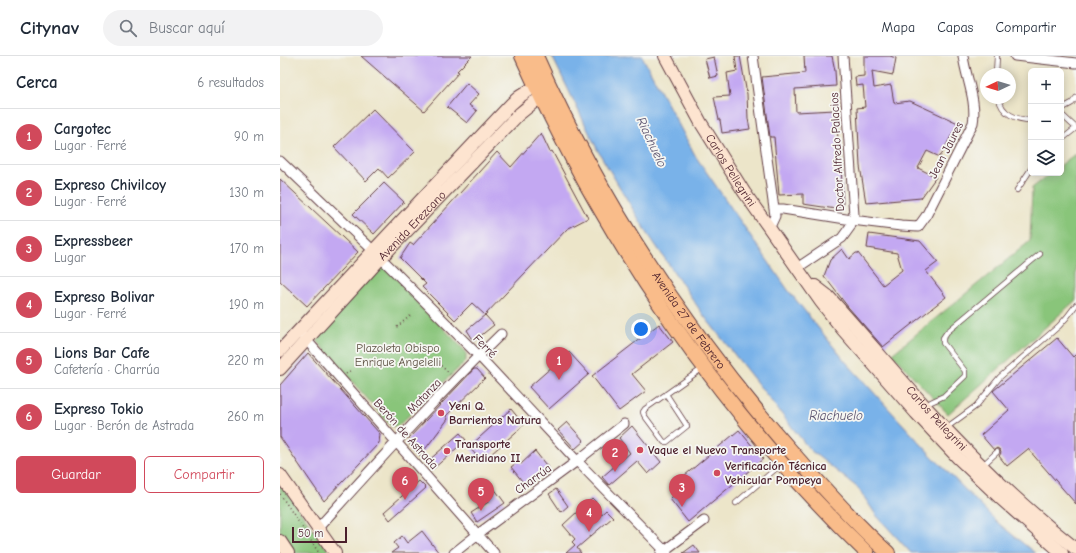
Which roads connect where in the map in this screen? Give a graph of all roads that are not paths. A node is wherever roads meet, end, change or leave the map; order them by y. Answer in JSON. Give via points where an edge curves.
{"nodes":[{"id":1,"x":522,"y":56,"type":"edge"},
{"id":2,"x":536,"y":56,"type":"edge"},
{"id":3,"x":665,"y":56,"type":"edge"},
{"id":4,"x":753,"y":56,"type":"edge"},
{"id":5,"x":843,"y":56,"type":"edge"},
{"id":6,"x":963,"y":56,"type":"edge"},
{"id":7,"x":997,"y":56,"type":"edge"},
{"id":8,"x":1016,"y":56,"type":"edge"},
{"id":9,"x":1055,"y":58,"type":"edge"},
{"id":10,"x":1076,"y":63,"type":"edge"},
{"id":11,"x":996,"y":68,"type":"edge"},
{"id":12,"x":541,"y":83,"type":"junction"},
{"id":13,"x":547,"y":96,"type":"junction"},
{"id":14,"x":1076,"y":98,"type":"edge"},
{"id":15,"x":1001,"y":104,"type":"edge"},
{"id":16,"x":1064,"y":107,"type":"edge"},
{"id":17,"x":1064,"y":117,"type":"edge"},
{"id":18,"x":1028,"y":120,"type":"edge"},
{"id":19,"x":1076,"y":128,"type":"edge"},
{"id":20,"x":1064,"y":138,"type":"edge"},
{"id":21,"x":280,"y":161,"type":"edge"},
{"id":22,"x":1028,"y":174,"type":"edge"},
{"id":23,"x":1017,"y":190,"type":"dead end"},
{"id":24,"x":774,"y":209,"type":"junction"},
{"id":25,"x":852,"y":220,"type":"junction"},
{"id":26,"x":769,"y":229,"type":"junction"},
{"id":27,"x":377,"y":254,"type":"junction"},
{"id":28,"x":1040,"y":254,"type":"dead end"},
{"id":29,"x":797,"y":268,"type":"junction"},
{"id":30,"x":1076,"y":305,"type":"edge"},
{"id":31,"x":501,"y":334,"type":"dead end"},
{"id":32,"x":302,"y":335,"type":"junction"},
{"id":33,"x":280,"y":351,"type":"edge"},
{"id":34,"x":479,"y":356,"type":"junction"},
{"id":35,"x":704,"y":367,"type":"junction"},
{"id":36,"x":280,"y":369,"type":"edge"},
{"id":37,"x":666,"y":394,"type":"junction"},
{"id":38,"x":920,"y":410,"type":"junction"},
{"id":39,"x":624,"y":424,"type":"dead end"},
{"id":40,"x":941,"y":432,"type":"junction"},
{"id":41,"x":396,"y":442,"type":"junction"},
{"id":42,"x":997,"y":452,"type":"dead end"},
{"id":43,"x":577,"y":461,"type":"junction"},
{"id":44,"x":781,"y":463,"type":"junction"},
{"id":45,"x":978,"y":469,"type":"junction"},
{"id":46,"x":280,"y":476,"type":"edge"},
{"id":47,"x":736,"y":503,"type":"dead end"},
{"id":48,"x":704,"y":521,"type":"dead end"},
{"id":49,"x":317,"y":529,"type":"junction"},
{"id":50,"x":478,"y":534,"type":"junction"},
{"id":51,"x":280,"y":541,"type":"edge"},
{"id":52,"x":870,"y":549,"type":"edge"},
{"id":53,"x":1076,"y":549,"type":"edge"},
{"id":54,"x":664,"y":552,"type":"edge"},
{"id":55,"x":288,"y":553,"type":"edge"},
{"id":56,"x":335,"y":553,"type":"edge"},
{"id":57,"x":454,"y":553,"type":"edge"},
{"id":58,"x":494,"y":553,"type":"edge"},
{"id":59,"x":888,"y":553,"type":"edge"},
{"id":60,"x":1062,"y":553,"type":"edge"}],
"edges":[{"from":1,"to":12,"type":"main road","name":"Avenida 27 de Febrero"},
{"from":2,"to":12,"type":"main road","name":"Avenida 27 de Febrero"},
{"from":3,"to":26,"type":"main road","name":"Carlos Pellegrini","via":[[701,123]]},
{"from":4,"to":24,"type":"street"},
{"from":5,"to":25,"type":"street","name":"Doctor Alfredo Palacios","via":[[854,205]]},
{"from":6,"to":25,"type":"street","name":"Jean Jaures","via":[[975,114],[973,123],[926,216],[918,227]]},
{"from":7,"to":11,"type":"lane"},
{"from":8,"to":9,"type":"street"},
{"from":9,"to":10,"type":"street"},
{"from":12,"to":13,"type":"main road","name":"Avenida 27 de Febrero"},
{"from":12,"to":27,"type":"main road","name":"Avenida Erezcano","via":[[512,104]]},
{"from":13,"to":27,"type":"main road","name":"Avenida Erezcano","via":[[518,115]]},
{"from":13,"to":35,"type":"main road","name":"Avenida 27 de Febrero","via":[[573,162],[617,237]]},
{"from":13,"to":52,"type":"main road","name":"Avenida 27 de Febrero","via":[[634,241],[708,349],[774,432],[839,504]]},
{"from":14,"to":16,"type":"lane"},
{"from":15,"to":18,"type":"lane","via":[[1008,114]]},
{"from":17,"to":19,"type":"lane"},
{"from":19,"to":20,"type":"lane"},
{"from":21,"to":27,"type":"street","name":"Ferré"},
{"from":22,"to":23,"type":"lane"},
{"from":24,"to":25,"type":"street"},
{"from":24,"to":26,"type":"street","via":[[775,216]]},
{"from":25,"to":29,"type":"street","name":"Doctor Alfredo Palacios","via":[[842,238]]},
{"from":26,"to":29,"type":"main road","name":"Carlos Pellegrini"},
{"from":27,"to":32,"type":"main road","name":"Avenida Erezcano"},
{"from":27,"to":34,"type":"street","name":"Ferré"},
{"from":28,"to":38,"type":"lane","via":[[947,332],[944,344],[965,371],[965,376],[944,396]]},
{"from":29,"to":38,"type":"main road","name":"Carlos Pellegrini","via":[[833,302]]},
{"from":30,"to":40,"type":"lane","via":[[1058,326],[1000,377],[976,406]]},
{"from":31,"to":34,"type":"street","name":"Matanza"},
{"from":32,"to":33,"type":"main road","name":"Avenida Erezcano"},
{"from":32,"to":36,"type":"main road","name":"Avenida Erezcano"},
{"from":32,"to":41,"type":"street","name":"Berón de Astrada"},
{"from":34,"to":41,"type":"street","name":"Matanza"},
{"from":34,"to":43,"type":"street","name":"Ferré"},
{"from":35,"to":37,"type":"lane"},
{"from":35,"to":44,"type":"main road","name":"Avenida 27 de Febrero"},
{"from":37,"to":37,"type":"lane","via":[[643,412],[664,442],[687,426]]},
{"from":38,"to":40,"type":"main road","name":"Carlos Pellegrini"},
{"from":39,"to":43,"type":"street","name":"Charrúa"},
{"from":40,"to":45,"type":"main road","name":"Carlos Pellegrini"},
{"from":41,"to":49,"type":"street","name":"Matanza"},
{"from":41,"to":50,"type":"street","name":"Berón de Astrada"},
{"from":42,"to":45,"type":"lane"},
{"from":43,"to":50,"type":"street","name":"Charrúa"},
{"from":43,"to":54,"type":"street","name":"Ferré"},
{"from":44,"to":47,"type":"lane"},
{"from":44,"to":52,"type":"main road","name":"Avenida 27 de Febrero","via":[[826,511]]},
{"from":45,"to":53,"type":"main road","name":"Carlos Pellegrini","via":[[1007,489]]},
{"from":45,"to":60,"type":"main road","name":"Carlos Pellegrini","via":[[999,497]]},
{"from":46,"to":49,"type":"main road"},
{"from":48,"to":54,"type":"street"},
{"from":49,"to":56,"type":"main road"},
{"from":50,"to":57,"type":"street","name":"Charrúa"},
{"from":50,"to":58,"type":"street","name":"Berón de Astrada"},
{"from":51,"to":55,"type":"main road"},
{"from":52,"to":59,"type":"main road","name":"Avenida 27 de Febrero"}]}
